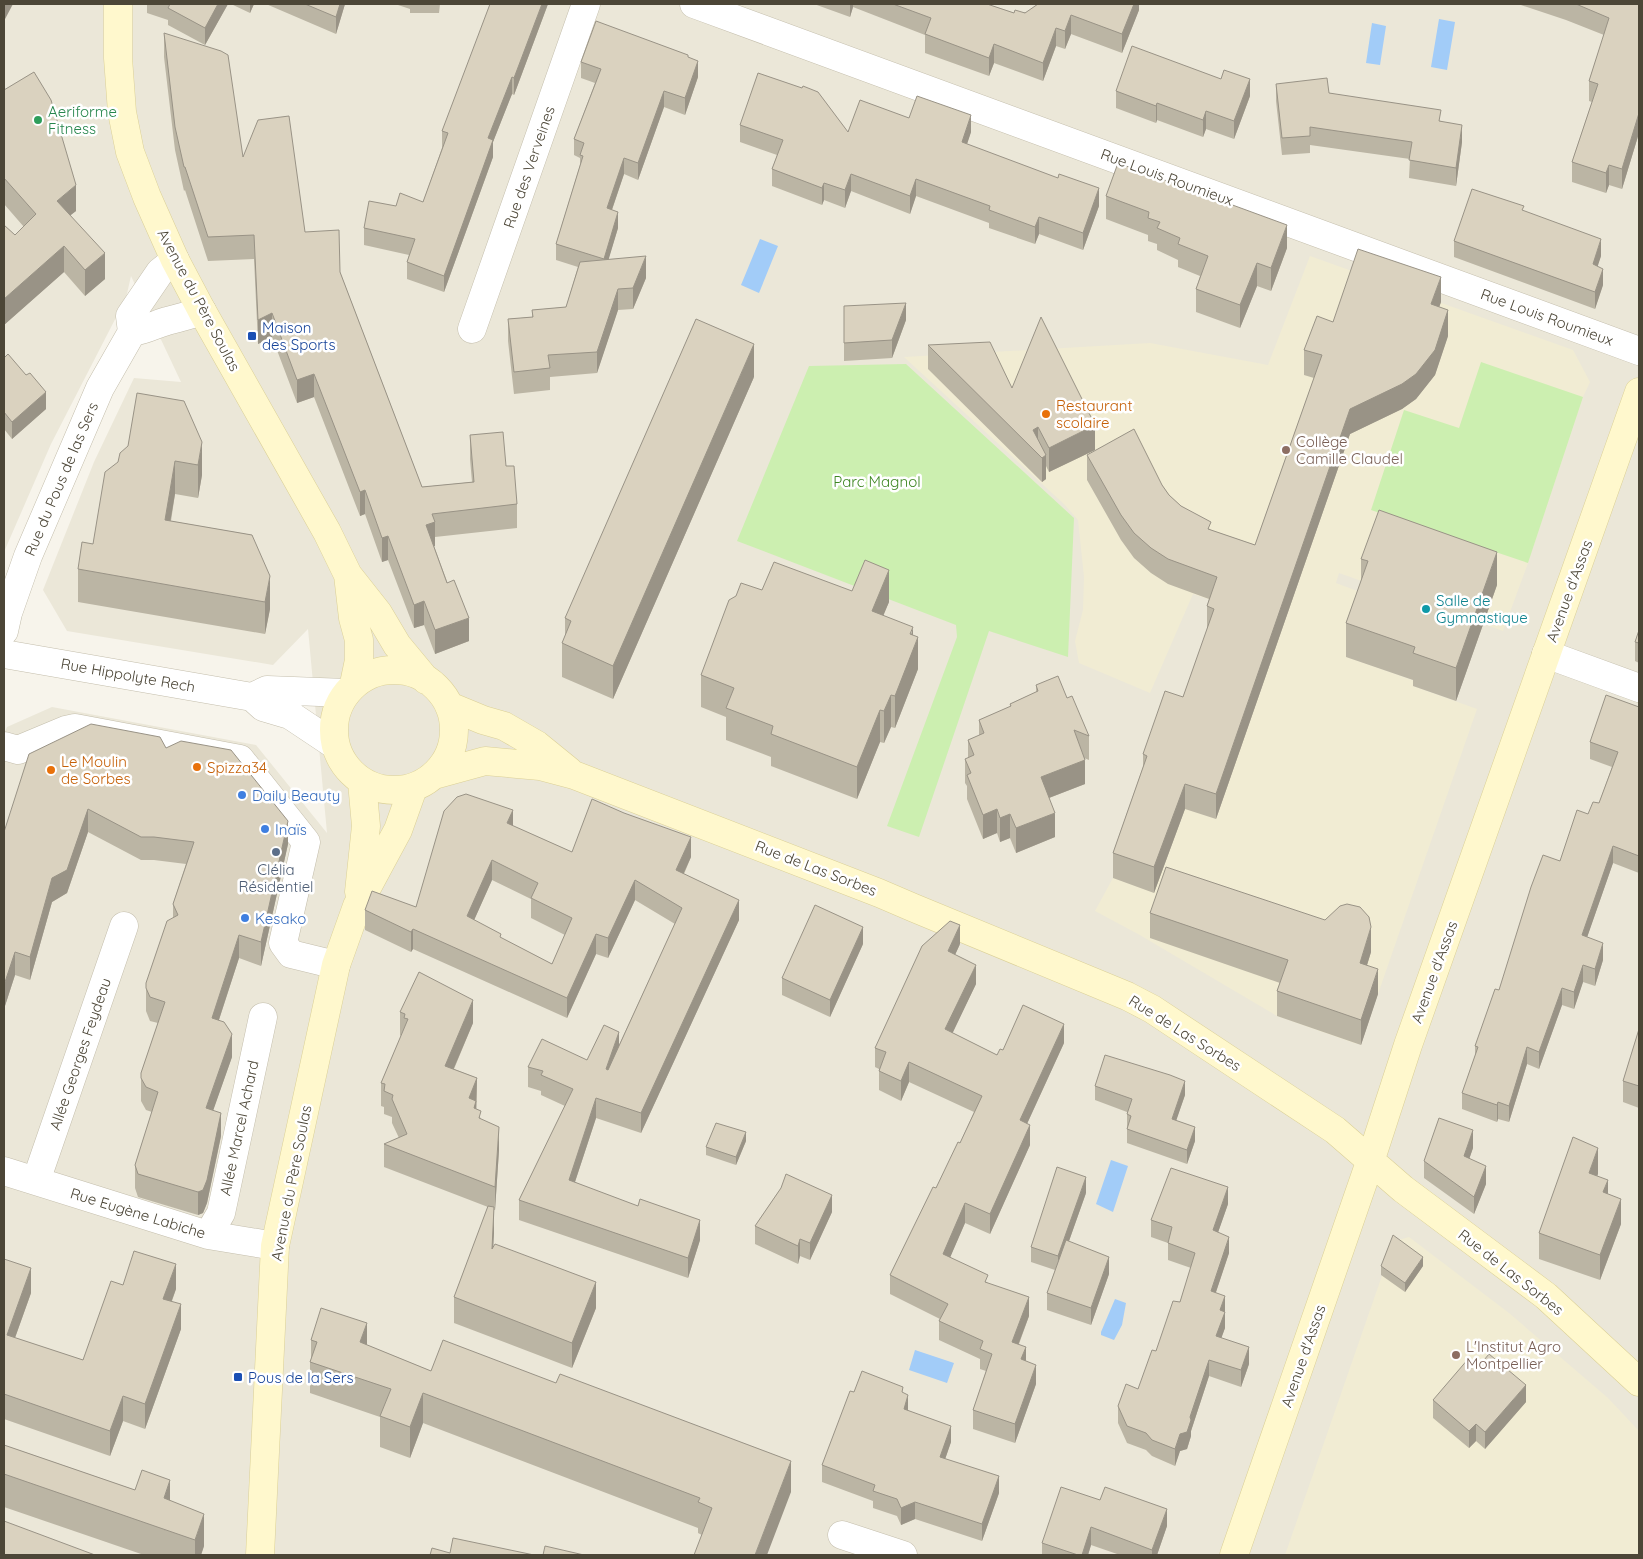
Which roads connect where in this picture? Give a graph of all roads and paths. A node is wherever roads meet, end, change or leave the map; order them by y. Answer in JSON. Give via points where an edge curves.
{"nodes":[{"id":1,"x":118,"y":4,"type":"edge"},
{"id":2,"x":586,"y":4,"type":"edge"},
{"id":3,"x":694,"y":4,"type":"edge"},
{"id":4,"x":176,"y":260,"type":"junction"},
{"id":5,"x":202,"y":311,"type":"junction"},
{"id":6,"x":472,"y":329,"type":"dead end"},
{"id":7,"x":132,"y":332,"type":"junction"},
{"id":8,"x":1639,"y":351,"type":"edge"},
{"id":9,"x":1639,"y":392,"type":"edge"},
{"id":10,"x":348,"y":575,"type":"junction"},
{"id":11,"x":4,"y":631,"type":"edge"},
{"id":12,"x":4,"y":654,"type":"edge"},
{"id":13,"x":1546,"y":654,"type":"junction"},
{"id":14,"x":426,"y":680,"type":"junction"},
{"id":15,"x":1639,"y":688,"type":"edge"},
{"id":16,"x":350,"y":689,"type":"junction"},
{"id":17,"x":252,"y":697,"type":"junction"},
{"id":18,"x":449,"y":706,"type":"junction"},
{"id":19,"x":335,"y":745,"type":"junction"},
{"id":20,"x":4,"y":746,"type":"edge"},
{"id":21,"x":574,"y":775,"type":"junction"},
{"id":22,"x":424,"y":781,"type":"junction"},
{"id":23,"x":362,"y":782,"type":"junction"},
{"id":24,"x":357,"y":906,"type":"junction"},
{"id":25,"x":124,"y":926,"type":"dead end"},
{"id":26,"x":336,"y":965,"type":"junction"},
{"id":27,"x":263,"y":1017,"type":"dead end"},
{"id":28,"x":1370,"y":1162,"type":"junction"},
{"id":29,"x":4,"y":1171,"type":"edge"},
{"id":30,"x":36,"y":1181,"type":"junction"},
{"id":31,"x":208,"y":1235,"type":"junction"},
{"id":32,"x":276,"y":1246,"type":"junction"},
{"id":33,"x":1639,"y":1382,"type":"edge"},
{"id":34,"x":842,"y":1535,"type":"dead end"},
{"id":35,"x":260,"y":1555,"type":"edge"},
{"id":36,"x":903,"y":1555,"type":"edge"},
{"id":37,"x":1234,"y":1555,"type":"edge"}],
"edges":[{"from":1,"to":4,"type":"street","name":"Avenue du Père Soulas","via":[[122,112],[130,152]]},
{"from":2,"to":6,"type":"street","name":"Rue des Verveines"},
{"from":3,"to":8,"type":"street","name":"Rue Louis Roumieux"},
{"from":4,"to":5,"type":"street","name":"Avenue du Père Soulas"},
{"from":4,"to":7,"type":"street","name":"Rue du Pous de las Sers","via":[[160,272],[130,316]]},
{"from":5,"to":7,"type":"street"},
{"from":5,"to":10,"type":"street","name":"Avenue du Père Soulas","via":[[328,532]]},
{"from":7,"to":11,"type":"street","name":"Rue du Pous de las Sers","via":[[96,397],[28,556]]},
{"from":9,"to":13,"type":"street","name":"Avenue d'Assas"},
{"from":10,"to":14,"type":"street","name":"Avenue du Père Soulas"},
{"from":10,"to":16,"type":"street","name":"Avenue du Père Soulas","via":[[359,640],[359,660]]},
{"from":12,"to":17,"type":"street","name":"Rue Hippolyte Rech"},
{"from":13,"to":15,"type":"street"},
{"from":13,"to":28,"type":"street","name":"Avenue d'Assas","via":[[1404,1056]]},
{"from":14,"to":16,"type":"street","via":[[408,672],[389,670],[370,675]]},
{"from":14,"to":18,"type":"street"},
{"from":16,"to":17,"type":"street","name":"Rue Hippolyte Rech","via":[[267,690]]},
{"from":16,"to":19,"type":"street","via":[[337,709]]},
{"from":17,"to":19,"type":"street","name":"Rue Hippolyte Rech","via":[[263,707],[290,715]]},
{"from":18,"to":21,"type":"street","name":"Rue de Las Sorbes","via":[[504,726],[537,744]]},
{"from":18,"to":22,"type":"street","via":[[453,743],[446,760]]},
{"from":19,"to":23,"type":"street","via":[[350,772]]},
{"from":20,"to":26,"type":"street","via":[[18,750],[75,728],[240,758],[306,842],[283,943],[291,954]]},
{"from":21,"to":22,"type":"street","name":"Rue de Las Sorbes","via":[[540,766],[485,761]]},
{"from":21,"to":28,"type":"street","name":"Rue de Las Sorbes","via":[[879,893],[1127,996],[1152,1009],[1334,1130]]},
{"from":22,"to":23,"type":"street","via":[[395,791],[378,789]]},
{"from":22,"to":24,"type":"street","name":"Avenue du Père Soulas"},
{"from":23,"to":24,"type":"street","name":"Avenue du Père Soulas","via":[[366,826]]},
{"from":24,"to":26,"type":"street","name":"Avenue du Père Soulas"},
{"from":25,"to":30,"type":"street","name":"Allée Georges Feydeau"},
{"from":26,"to":32,"type":"street","name":"Avenue du Père Soulas"},
{"from":27,"to":31,"type":"street","name":"Allée Marcel Achard","via":[[221,1213]]},
{"from":28,"to":33,"type":"street","name":"Rue de Las Sorbes","via":[[1546,1296]]},
{"from":28,"to":37,"type":"street","name":"Avenue d'Assas"},
{"from":29,"to":30,"type":"street","name":"Rue Eugène Labiche"},
{"from":30,"to":31,"type":"street","name":"Rue Eugène Labiche"},
{"from":31,"to":32,"type":"street","name":"Rue Eugène Labiche"},
{"from":32,"to":35,"type":"street","name":"Avenue du Père Soulas"},
{"from":34,"to":36,"type":"street"}]}
